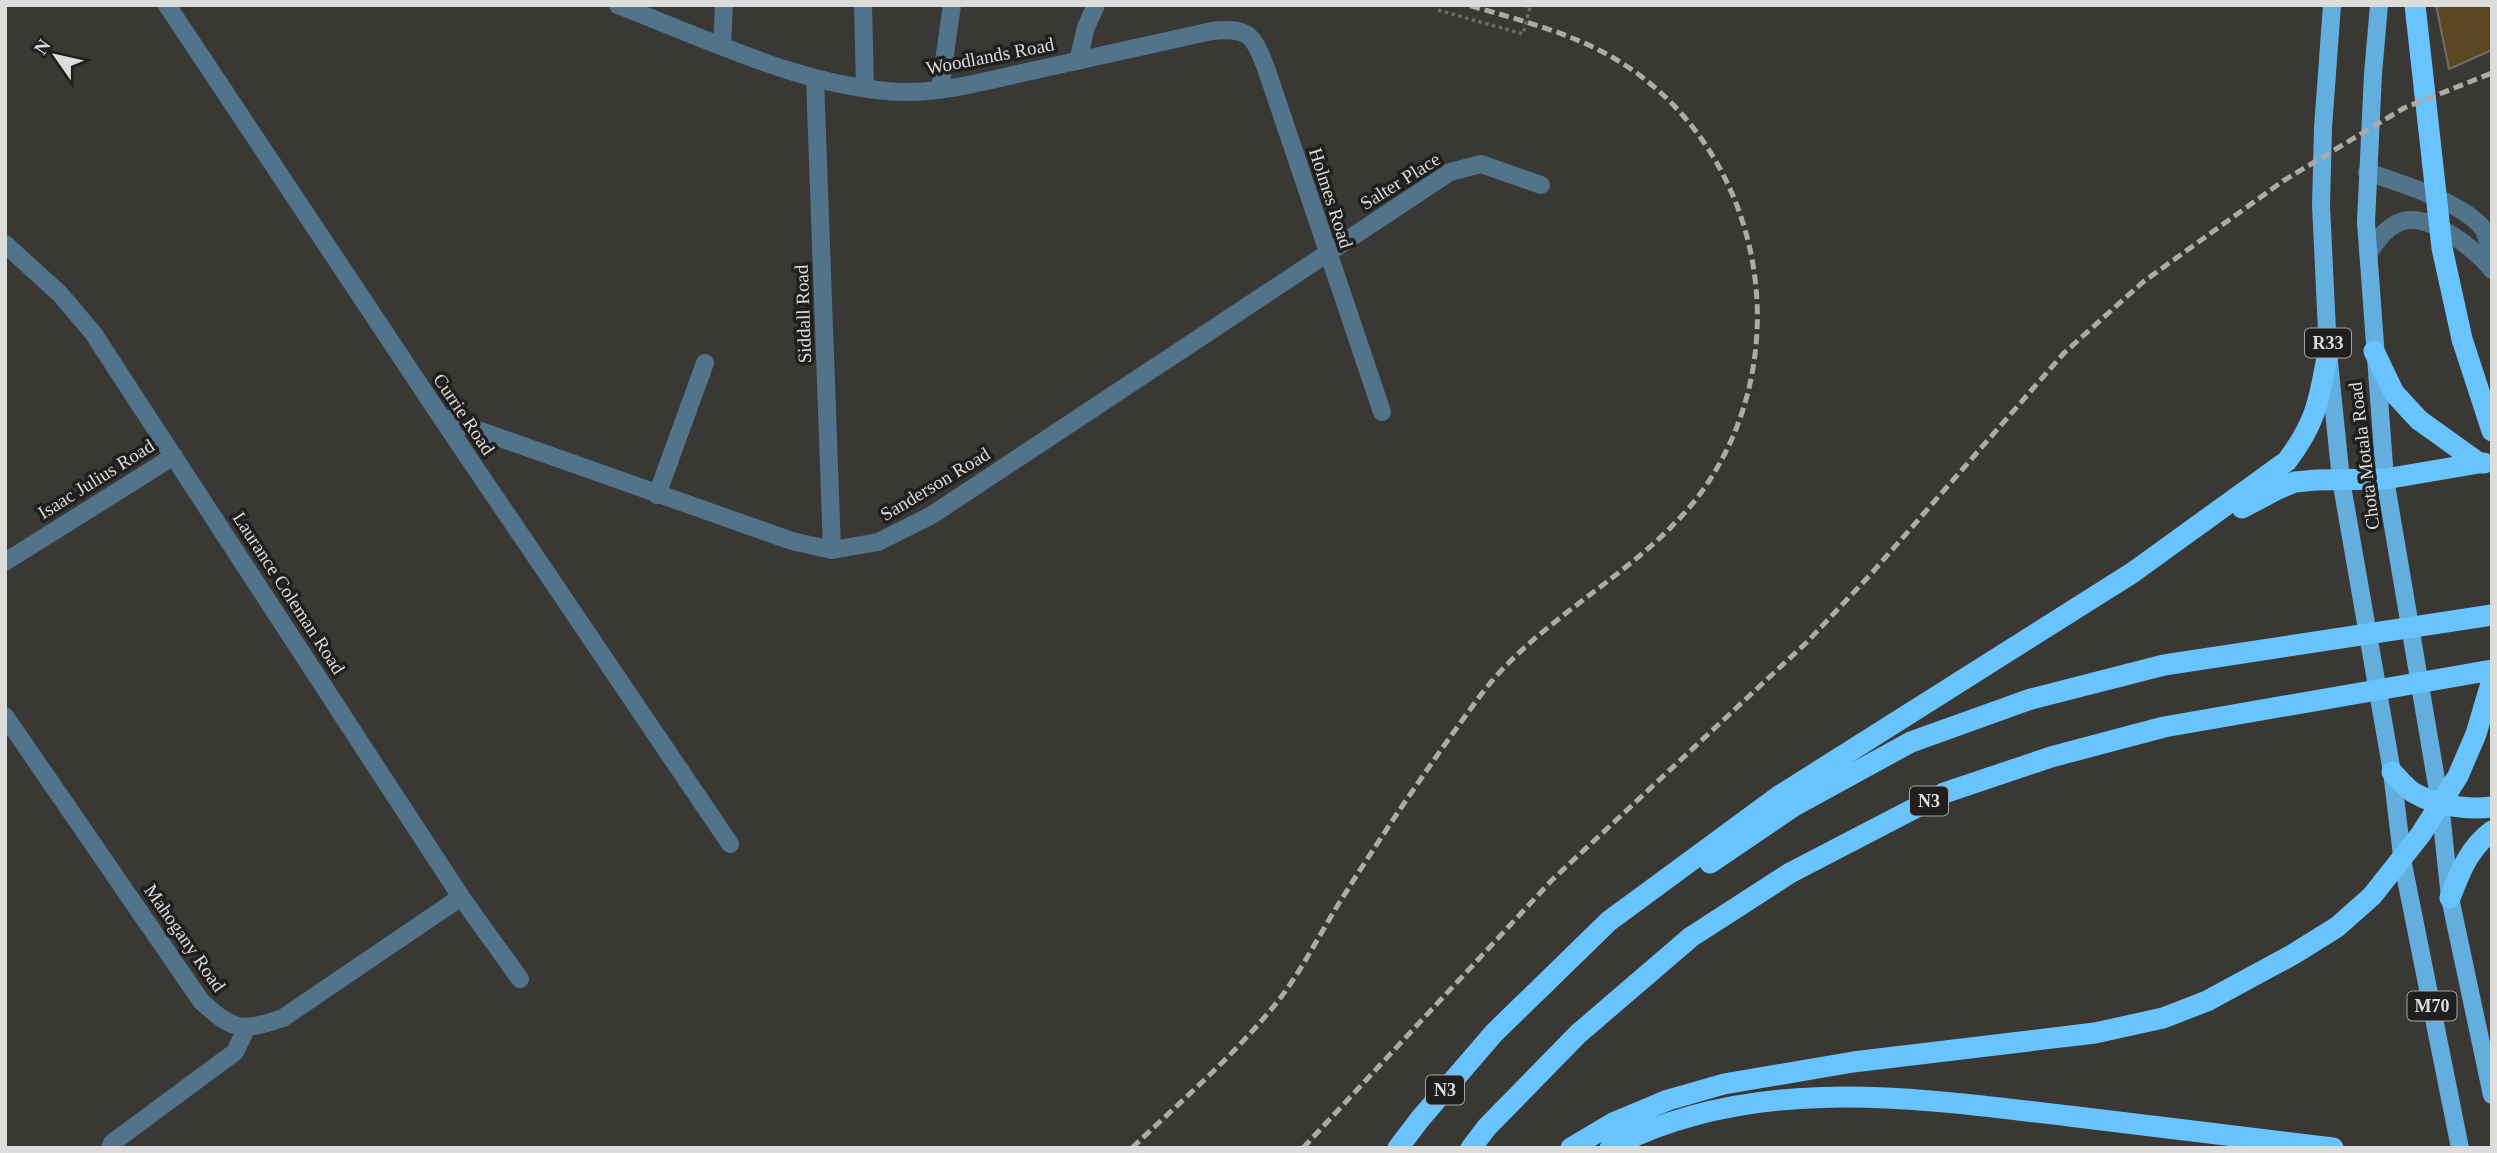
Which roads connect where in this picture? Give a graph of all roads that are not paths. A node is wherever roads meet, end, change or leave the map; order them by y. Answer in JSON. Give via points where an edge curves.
{"nodes":[{"id":1,"x":167,"y":5,"type":"edge"},
{"id":2,"x":618,"y":5,"type":"edge"},
{"id":3,"x":724,"y":5,"type":"edge"},
{"id":4,"x":863,"y":5,"type":"edge"},
{"id":5,"x":951,"y":5,"type":"edge"},
{"id":6,"x":1096,"y":5,"type":"edge"},
{"id":7,"x":2332,"y":5,"type":"edge"},
{"id":8,"x":2379,"y":5,"type":"edge"},
{"id":9,"x":2414,"y":5,"type":"edge"},
{"id":10,"x":1212,"y":31,"type":"joint"},
{"id":11,"x":722,"y":45,"type":"junction"},
{"id":12,"x":1079,"y":61,"type":"junction"},
{"id":13,"x":815,"y":78,"type":"junction"},
{"id":14,"x":865,"y":88,"type":"junction"},
{"id":15,"x":940,"y":89,"type":"junction"},
{"id":16,"x":2367,"y":172,"type":"junction"},
{"id":17,"x":1541,"y":185,"type":"dead end"},
{"id":18,"x":5,"y":244,"type":"edge"},
{"id":19,"x":1327,"y":254,"type":"junction"},
{"id":20,"x":2368,"y":254,"type":"junction"},
{"id":21,"x":2492,"y":257,"type":"edge"},
{"id":22,"x":2492,"y":270,"type":"edge"},
{"id":23,"x":2374,"y":351,"type":"junction"},
{"id":24,"x":2328,"y":352,"type":"junction"},
{"id":25,"x":705,"y":363,"type":"dead end"},
{"id":26,"x":1382,"y":412,"type":"dead end"},
{"id":27,"x":441,"y":417,"type":"junction"},
{"id":28,"x":2492,"y":431,"type":"edge"},
{"id":29,"x":174,"y":456,"type":"junction"},
{"id":30,"x":2485,"y":463,"type":"edge"},
{"id":31,"x":2385,"y":479,"type":"junction"},
{"id":32,"x":2341,"y":480,"type":"junction"},
{"id":33,"x":657,"y":495,"type":"junction"},
{"id":34,"x":2170,"y":547,"type":"junction"},
{"id":35,"x":832,"y":550,"type":"junction"},
{"id":36,"x":5,"y":562,"type":"edge"},
{"id":37,"x":2492,"y":615,"type":"edge"},
{"id":38,"x":2492,"y":670,"type":"edge"},
{"id":39,"x":2492,"y":680,"type":"edge"},
{"id":40,"x":5,"y":716,"type":"edge"},
{"id":41,"x":2392,"y":772,"type":"junction"},
{"id":42,"x":2440,"y":803,"type":"junction"},
{"id":43,"x":2492,"y":807,"type":"edge"},
{"id":44,"x":2492,"y":831,"type":"edge"},
{"id":45,"x":730,"y":844,"type":"dead end"},
{"id":46,"x":461,"y":897,"type":"junction"},
{"id":47,"x":2450,"y":898,"type":"junction"},
{"id":48,"x":520,"y":979,"type":"dead end"},
{"id":49,"x":247,"y":1027,"type":"junction"},
{"id":50,"x":1494,"y":1033,"type":"junction"},
{"id":51,"x":2492,"y":1096,"type":"edge"},
{"id":52,"x":110,"y":1148,"type":"edge"},
{"id":53,"x":1398,"y":1148,"type":"edge"},
{"id":54,"x":1471,"y":1148,"type":"edge"},
{"id":55,"x":1571,"y":1148,"type":"edge"},
{"id":56,"x":1610,"y":1148,"type":"edge"},
{"id":57,"x":2333,"y":1148,"type":"edge"},
{"id":58,"x":2460,"y":1148,"type":"edge"}],
"edges":[{"from":1,"to":27,"type":"street","name":"Currie Road"},
{"from":2,"to":11,"type":"street","name":"Woodlands Road"},
{"from":3,"to":11,"type":"street"},
{"from":4,"to":14,"type":"street"},
{"from":5,"to":15,"type":"street"},
{"from":6,"to":12,"type":"street"},
{"from":7,"to":24,"type":"main road","name":"Chota Motala Road","number":"R33","via":[[2321,205]]},
{"from":8,"to":16,"type":"main road","name":"Chota Motala Road","number":"R33"},
{"from":9,"to":28,"type":"highway","via":[[2442,248],[2462,339]]},
{"from":10,"to":12,"type":"street","name":"Woodlands Road"},
{"from":10,"to":19,"type":"street","name":"Holmes Road","via":[[1235,29],[1257,44]]},
{"from":11,"to":13,"type":"street","name":"Woodlands Road"},
{"from":12,"to":15,"type":"street","name":"Woodlands Road"},
{"from":13,"to":14,"type":"street","name":"Woodlands Road"},
{"from":13,"to":35,"type":"street","name":"Siddall Road"},
{"from":14,"to":15,"type":"street","name":"Woodlands Road","via":[[902,92]]},
{"from":16,"to":20,"type":"main road","name":"Chota Motala Road","number":"R33"},
{"from":16,"to":21,"type":"street","via":[[2440,199],[2467,215],[2481,226]]},
{"from":17,"to":19,"type":"street","name":"Salter Place","via":[[1481,164],[1450,172]]},
{"from":18,"to":29,"type":"street","name":"Laurance Coleman Road","via":[[60,294],[93,333]]},
{"from":19,"to":26,"type":"street","name":"Holmes Road"},
{"from":19,"to":35,"type":"street","name":"Sanderson Road","via":[[932,515],[878,542]]},
{"from":20,"to":22,"type":"street","via":[[2384,233],[2409,220],[2466,243]]},
{"from":20,"to":23,"type":"main road","name":"Chota Motala Road","number":"R33"},
{"from":23,"to":30,"type":"highway","via":[[2394,393],[2413,413]]},
{"from":23,"to":31,"type":"main road","name":"Chota Motala Road","number":"R33"},
{"from":24,"to":32,"type":"main road","name":"Chota Motala Road","number":"R33"},
{"from":24,"to":34,"type":"highway","via":[[2318,408],[2305,438],[2287,461]]},
{"from":25,"to":33,"type":"street"},
{"from":27,"to":33,"type":"street","name":"Sanderson Road"},
{"from":27,"to":45,"type":"street","name":"Currie Road"},
{"from":29,"to":36,"type":"street","name":"Isaac Julius Road"},
{"from":29,"to":46,"type":"street","name":"Laurance Coleman Road"},
{"from":30,"to":31,"type":"highway"},
{"from":31,"to":32,"type":"highway"},
{"from":31,"to":42,"type":"main road","name":"Chota Motala Road","number":"M70"},
{"from":32,"to":34,"type":"highway","via":[[2306,481],[2278,489]]},
{"from":32,"to":41,"type":"main road","name":"Chota Motala Road","number":"R33"},
{"from":33,"to":35,"type":"street","name":"Sanderson Road"},
{"from":34,"to":50,"type":"highway","via":[[1779,796],[1609,920]]},
{"from":37,"to":50,"type":"highway","number":"N3","via":[[2164,665],[2031,699],[1911,742],[1794,806],[1616,927]]},
{"from":38,"to":54,"type":"highway","number":"N3","via":[[2164,727],[2051,757],[1944,793],[1790,873],[1690,937],[1578,1034]]},
{"from":39,"to":55,"type":"highway","via":[[2458,776],[2421,834],[2372,896],[2337,927],[2292,956],[2207,1001],[2163,1018],[2095,1033],[1853,1062],[1724,1084],[1613,1123]]},
{"from":40,"to":49,"type":"street","name":"Mahogany Road","via":[[201,1001],[221,1020]]},
{"from":41,"to":42,"type":"highway","via":[[2414,793]]},
{"from":41,"to":58,"type":"main road","name":"Chota Motala Road","number":"M70","via":[[2403,864]]},
{"from":42,"to":43,"type":"highway"},
{"from":42,"to":47,"type":"main road","name":"Chota Motala Road","number":"M70"},
{"from":44,"to":47,"type":"highway","via":[[2463,864]]},
{"from":46,"to":48,"type":"street","name":"Laurance Coleman Road"},
{"from":46,"to":49,"type":"street","via":[[283,1017]]},
{"from":47,"to":51,"type":"main road","number":"M70"},
{"from":49,"to":52,"type":"street","via":[[235,1052]]},
{"from":50,"to":53,"type":"highway","number":"N3"},
{"from":56,"to":57,"type":"highway","via":[[1717,1109],[1791,1097],[1842,1095],[1982,1106]]}]}
